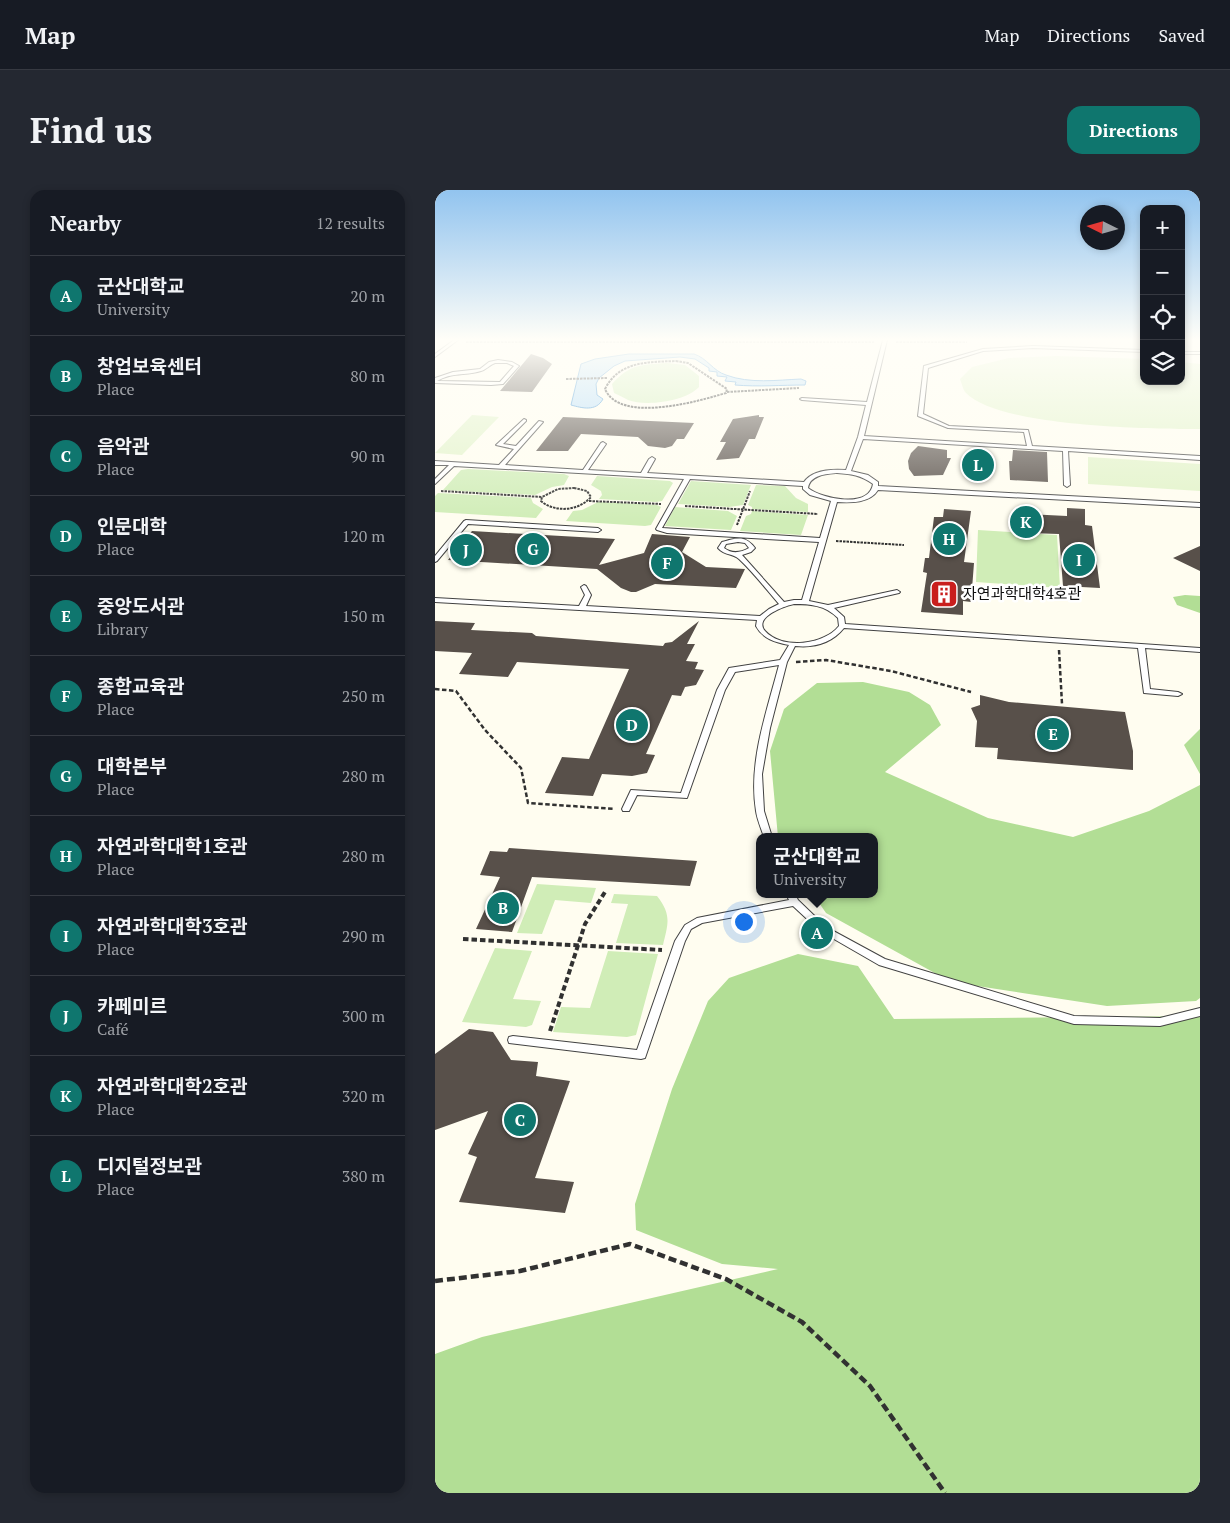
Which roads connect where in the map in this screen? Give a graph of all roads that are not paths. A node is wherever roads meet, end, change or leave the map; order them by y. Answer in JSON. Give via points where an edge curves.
{"nodes":[{"id":1,"x":826,"y":401,"type":"edge"},
{"id":2,"x":870,"y":401,"type":"edge"},
{"id":3,"x":922,"y":401,"type":"edge"},
{"id":4,"x":869,"y":404,"type":"junction"},
{"id":5,"x":524,"y":420,"type":"dead end"},
{"id":6,"x":541,"y":422,"type":"dead end"},
{"id":7,"x":861,"y":437,"type":"junction"},
{"id":8,"x":603,"y":444,"type":"dead end"},
{"id":9,"x":1031,"y":447,"type":"junction"},
{"id":10,"x":518,"y":448,"type":"junction"},
{"id":11,"x":1065,"y":449,"type":"junction"},
{"id":12,"x":1200,"y":458,"type":"edge"},
{"id":13,"x":651,"y":460,"type":"dead end"},
{"id":14,"x":435,"y":462,"type":"edge"},
{"id":15,"x":453,"y":464,"type":"junction"},
{"id":16,"x":501,"y":466,"type":"junction"},
{"id":17,"x":585,"y":471,"type":"junction"},
{"id":18,"x":848,"y":472,"type":"junction"},
{"id":19,"x":643,"y":474,"type":"junction"},
{"id":20,"x":688,"y":477,"type":"junction"},
{"id":21,"x":435,"y":482,"type":"edge"},
{"id":22,"x":805,"y":484,"type":"junction"},
{"id":23,"x":1067,"y":485,"type":"dead end"},
{"id":24,"x":877,"y":488,"type":"junction"},
{"id":25,"x":834,"y":501,"type":"junction"},
{"id":26,"x":1200,"y":505,"type":"edge"},
{"id":27,"x":598,"y":530,"type":"dead end"},
{"id":28,"x":823,"y":540,"type":"junction"},
{"id":29,"x":738,"y":554,"type":"dead end"},
{"id":30,"x":435,"y":560,"type":"edge"},
{"id":31,"x":584,"y":587,"type":"dead end"},
{"id":32,"x":897,"y":592,"type":"dead end"},
{"id":33,"x":435,"y":600,"type":"edge"},
{"id":34,"x":805,"y":602,"type":"junction"},
{"id":35,"x":783,"y":604,"type":"junction"},
{"id":36,"x":582,"y":607,"type":"junction"},
{"id":37,"x":828,"y":607,"type":"junction"},
{"id":38,"x":761,"y":618,"type":"junction"},
{"id":39,"x":842,"y":626,"type":"junction"},
{"id":40,"x":793,"y":644,"type":"junction"},
{"id":41,"x":1141,"y":646,"type":"junction"},
{"id":42,"x":1200,"y":650,"type":"edge"},
{"id":43,"x":783,"y":662,"type":"junction"},
{"id":44,"x":1177,"y":694,"type":"dead end"},
{"id":45,"x":626,"y":809,"type":"road end"},
{"id":46,"x":766,"y":833,"type":"edge"},
{"id":47,"x":793,"y":898,"type":"edge"},
{"id":48,"x":1200,"y":1012,"type":"edge"},
{"id":49,"x":513,"y":1040,"type":"dead end"}],
"edges":[{"from":1,"to":4,"type":"lane"},
{"from":2,"to":4,"type":"lane"},
{"from":3,"to":9,"type":"lane","via":[[920,415],[948,427],[1026,431]]},
{"from":4,"to":7,"type":"lane"},
{"from":5,"to":10,"type":"lane","via":[[499,445]]},
{"from":6,"to":10,"type":"lane"},
{"from":7,"to":9,"type":"lane"},
{"from":7,"to":18,"type":"lane"},
{"from":8,"to":17,"type":"lane"},
{"from":9,"to":11,"type":"lane"},
{"from":10,"to":16,"type":"lane"},
{"from":11,"to":12,"type":"lane"},
{"from":11,"to":23,"type":"lane"},
{"from":13,"to":19,"type":"lane"},
{"from":14,"to":15,"type":"lane"},
{"from":15,"to":16,"type":"lane"},
{"from":15,"to":21,"type":"lane"},
{"from":16,"to":17,"type":"lane"},
{"from":17,"to":19,"type":"lane"},
{"from":18,"to":22,"type":"lane","via":[[815,475]]},
{"from":18,"to":24,"type":"lane","via":[[866,476],[876,483]]},
{"from":19,"to":20,"type":"lane"},
{"from":20,"to":22,"type":"lane"},
{"from":20,"to":28,"type":"lane","via":[[659,528]]},
{"from":22,"to":25,"type":"lane","via":[[808,493]]},
{"from":24,"to":25,"type":"lane","via":[[858,500]]},
{"from":24,"to":26,"type":"lane"},
{"from":25,"to":28,"type":"lane"},
{"from":27,"to":30,"type":"lane","via":[[466,522]]},
{"from":28,"to":34,"type":"lane"},
{"from":29,"to":35,"type":"lane"},
{"from":31,"to":36,"type":"lane","via":[[588,596]]},
{"from":32,"to":37,"type":"lane"},
{"from":33,"to":36,"type":"lane"},
{"from":34,"to":35,"type":"lane"},
{"from":34,"to":37,"type":"lane"},
{"from":35,"to":38,"type":"lane","via":[[765,612]]},
{"from":36,"to":38,"type":"lane"},
{"from":37,"to":39,"type":"lane","via":[[841,617]]},
{"from":38,"to":40,"type":"lane","via":[[760,625],[770,637]]},
{"from":39,"to":40,"type":"lane","via":[[832,637]]},
{"from":39,"to":41,"type":"lane"},
{"from":40,"to":43,"type":"lane"},
{"from":41,"to":42,"type":"lane"},
{"from":41,"to":44,"type":"lane","via":[[1147,691]]},
{"from":43,"to":45,"type":"lane","via":[[732,670],[721,690],[684,796],[633,792]]},
{"from":43,"to":46,"type":"lane","via":[[758,774],[760,811]]},
{"from":47,"to":48,"type":"lane","via":[[823,929],[882,962],[1074,1020],[1160,1022]]},
{"from":47,"to":49,"type":"lane","via":[[700,920],[688,927],[641,1055]]}]}
